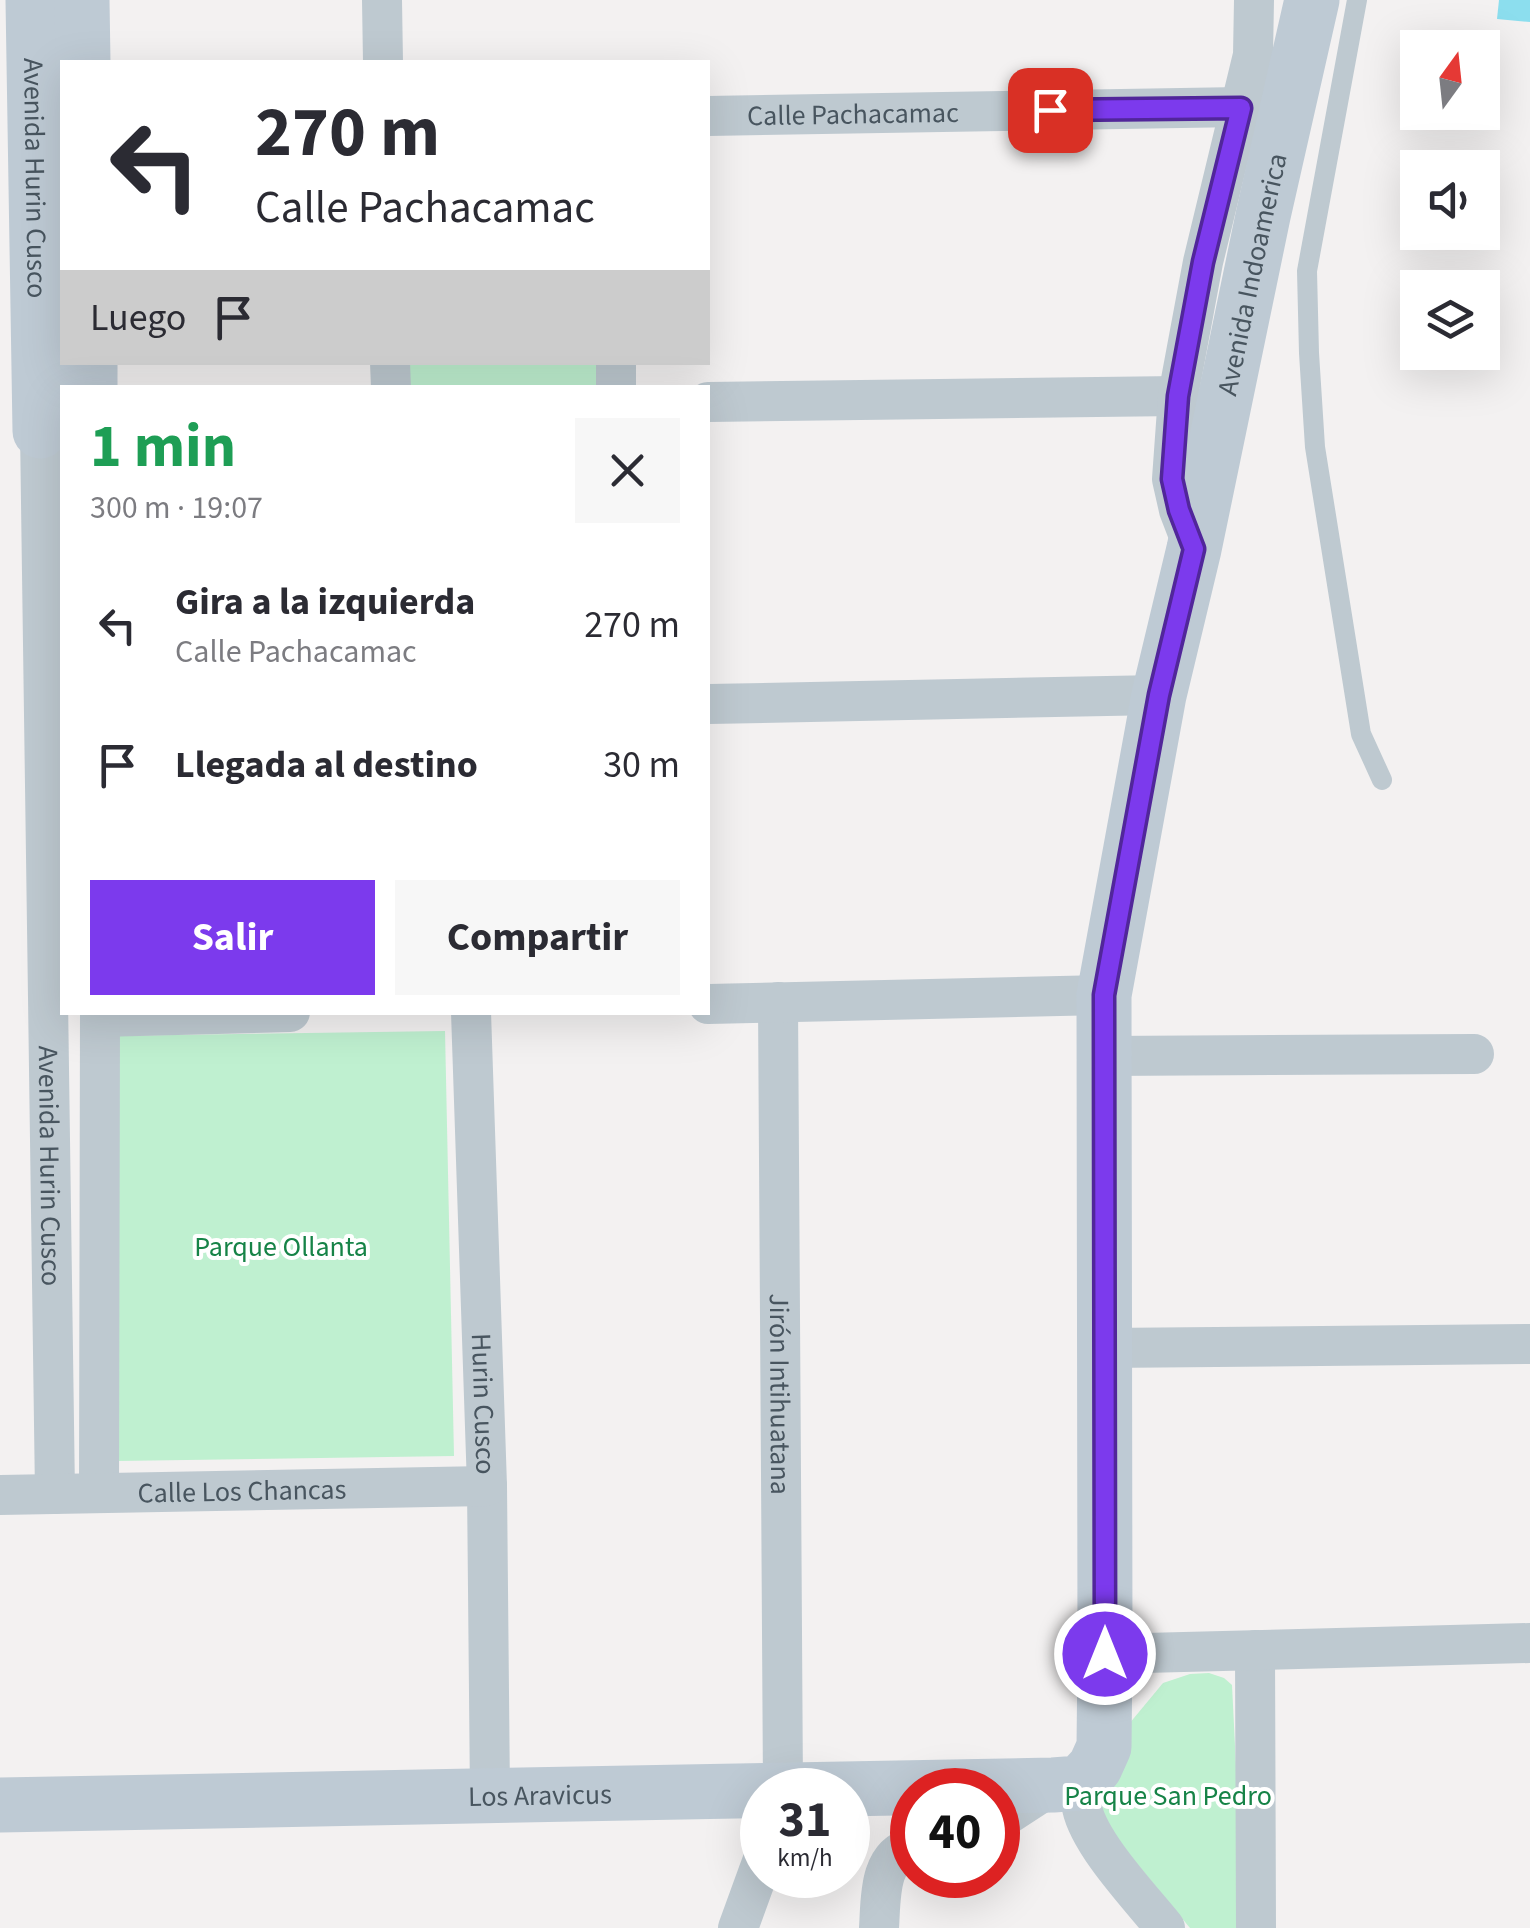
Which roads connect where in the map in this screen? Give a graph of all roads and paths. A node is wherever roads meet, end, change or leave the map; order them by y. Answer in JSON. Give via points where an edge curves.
{"nodes":[{"id":1,"x":34,"y":0,"type":"edge"},
{"id":2,"x":82,"y":0,"type":"edge"},
{"id":3,"x":382,"y":0,"type":"edge"},
{"id":4,"x":1254,"y":0,"type":"edge"},
{"id":5,"x":1312,"y":0,"type":"edge"},
{"id":6,"x":1357,"y":0,"type":"edge"},
{"id":7,"x":83,"y":60,"type":"edge"},
{"id":8,"x":384,"y":60,"type":"edge"},
{"id":9,"x":1241,"y":108,"type":"junction"},
{"id":10,"x":710,"y":116,"type":"edge"},
{"id":11,"x":17,"y":128,"type":"edge"},
{"id":12,"x":1178,"y":396,"type":"junction"},
{"id":13,"x":710,"y":402,"type":"edge"},
{"id":14,"x":34,"y":431,"type":"edge"},
{"id":15,"x":1194,"y":549,"type":"junction"},
{"id":16,"x":1159,"y":695,"type":"junction"},
{"id":17,"x":710,"y":704,"type":"edge"},
{"id":18,"x":1382,"y":780,"type":"dead end"},
{"id":19,"x":1104,"y":995,"type":"junction"},
{"id":20,"x":778,"y":1002,"type":"junction"},
{"id":21,"x":710,"y":1004,"type":"edge"},
{"id":22,"x":100,"y":1015,"type":"edge"},
{"id":23,"x":472,"y":1015,"type":"edge"},
{"id":24,"x":1474,"y":1054,"type":"dead end"},
{"id":25,"x":1104,"y":1056,"type":"junction"},
{"id":26,"x":1530,"y":1344,"type":"edge"},
{"id":27,"x":1104,"y":1348,"type":"junction"},
{"id":28,"x":487,"y":1486,"type":"junction"},
{"id":29,"x":100,"y":1493,"type":"junction"},
{"id":30,"x":55,"y":1494,"type":"junction"},
{"id":31,"x":0,"y":1495,"type":"edge"},
{"id":32,"x":1530,"y":1643,"type":"edge"},
{"id":33,"x":1255,"y":1650,"type":"junction"},
{"id":34,"x":1105,"y":1654,"type":"junction"},
{"id":35,"x":784,"y":1768,"type":"edge"},
{"id":36,"x":1067,"y":1784,"type":"junction"},
{"id":37,"x":870,"y":1787,"type":"edge"},
{"id":38,"x":740,"y":1790,"type":"edge"},
{"id":39,"x":490,"y":1796,"type":"junction"},
{"id":40,"x":0,"y":1805,"type":"edge"},
{"id":41,"x":1020,"y":1809,"type":"edge"},
{"id":42,"x":890,"y":1862,"type":"edge"},
{"id":43,"x":749,"y":1898,"type":"edge"},
{"id":44,"x":738,"y":1928,"type":"edge"},
{"id":45,"x":879,"y":1928,"type":"edge"},
{"id":46,"x":1165,"y":1928,"type":"edge"},
{"id":47,"x":1256,"y":1928,"type":"edge"}],
"edges":[{"from":1,"to":11,"type":"street","name":"Avenida Hurin Cusco"},
{"from":2,"to":7,"type":"street","name":"Avenida Hurin Cusco"},
{"from":3,"to":8,"type":"street"},
{"from":4,"to":9,"type":"street","name":"Avenida Indoamerica","via":[[1253,54]]},
{"from":5,"to":15,"type":"street","name":"Avenida Indoamerica"},
{"from":6,"to":18,"type":"lane","via":[[1308,270],[1308,353],[1315,447],[1361,734]]},
{"from":9,"to":10,"type":"street","name":"Calle Pachacamac"},
{"from":9,"to":12,"type":"street","name":"Avenida Indoamerica"},
{"from":11,"to":14,"type":"street","name":"Avenida Hurin Cusco"},
{"from":12,"to":13,"type":"street"},
{"from":12,"to":15,"type":"street","name":"Avenida Indoamerica","via":[[1172,479]]},
{"from":14,"to":30,"type":"street","name":"Avenida Hurin Cusco"},
{"from":15,"to":16,"type":"street","name":"Avenida Indoamerica"},
{"from":16,"to":17,"type":"street"},
{"from":16,"to":19,"type":"street","name":"Avenida Indoamerica"},
{"from":19,"to":20,"type":"street"},
{"from":19,"to":25,"type":"street","name":"Avenida Indoamerica"},
{"from":20,"to":21,"type":"street"},
{"from":20,"to":35,"type":"street","name":"Jirón Intihuatana"},
{"from":22,"to":29,"type":"street","name":"Avenida Hurin Cusco"},
{"from":23,"to":28,"type":"street","name":"Hurin Cusco"},
{"from":24,"to":25,"type":"street"},
{"from":25,"to":27,"type":"street","name":"Avenida Indoamerica"},
{"from":26,"to":27,"type":"street"},
{"from":27,"to":34,"type":"street","name":"Avenida Indoamerica"},
{"from":28,"to":29,"type":"street","name":"Calle Los Chancas"},
{"from":28,"to":39,"type":"street","name":"Hurin Cusco"},
{"from":29,"to":30,"type":"street","name":"Calle Los Chancas"},
{"from":30,"to":31,"type":"street","name":"Calle Los Chancas"},
{"from":32,"to":33,"type":"street"},
{"from":33,"to":34,"type":"street"},
{"from":33,"to":47,"type":"street"},
{"from":34,"to":36,"type":"street","name":"Avenida Indoamerica","via":[[1104,1747],[1096,1766]]},
{"from":36,"to":37,"type":"street","name":"Los Aravicus"},
{"from":36,"to":41,"type":"street"},
{"from":36,"to":46,"type":"street","via":[[1111,1861]]},
{"from":38,"to":39,"type":"street","name":"Los Aravicus"},
{"from":39,"to":40,"type":"street","name":"Los Aravicus"},
{"from":42,"to":45,"type":"street"},
{"from":43,"to":44,"type":"street"}]}
